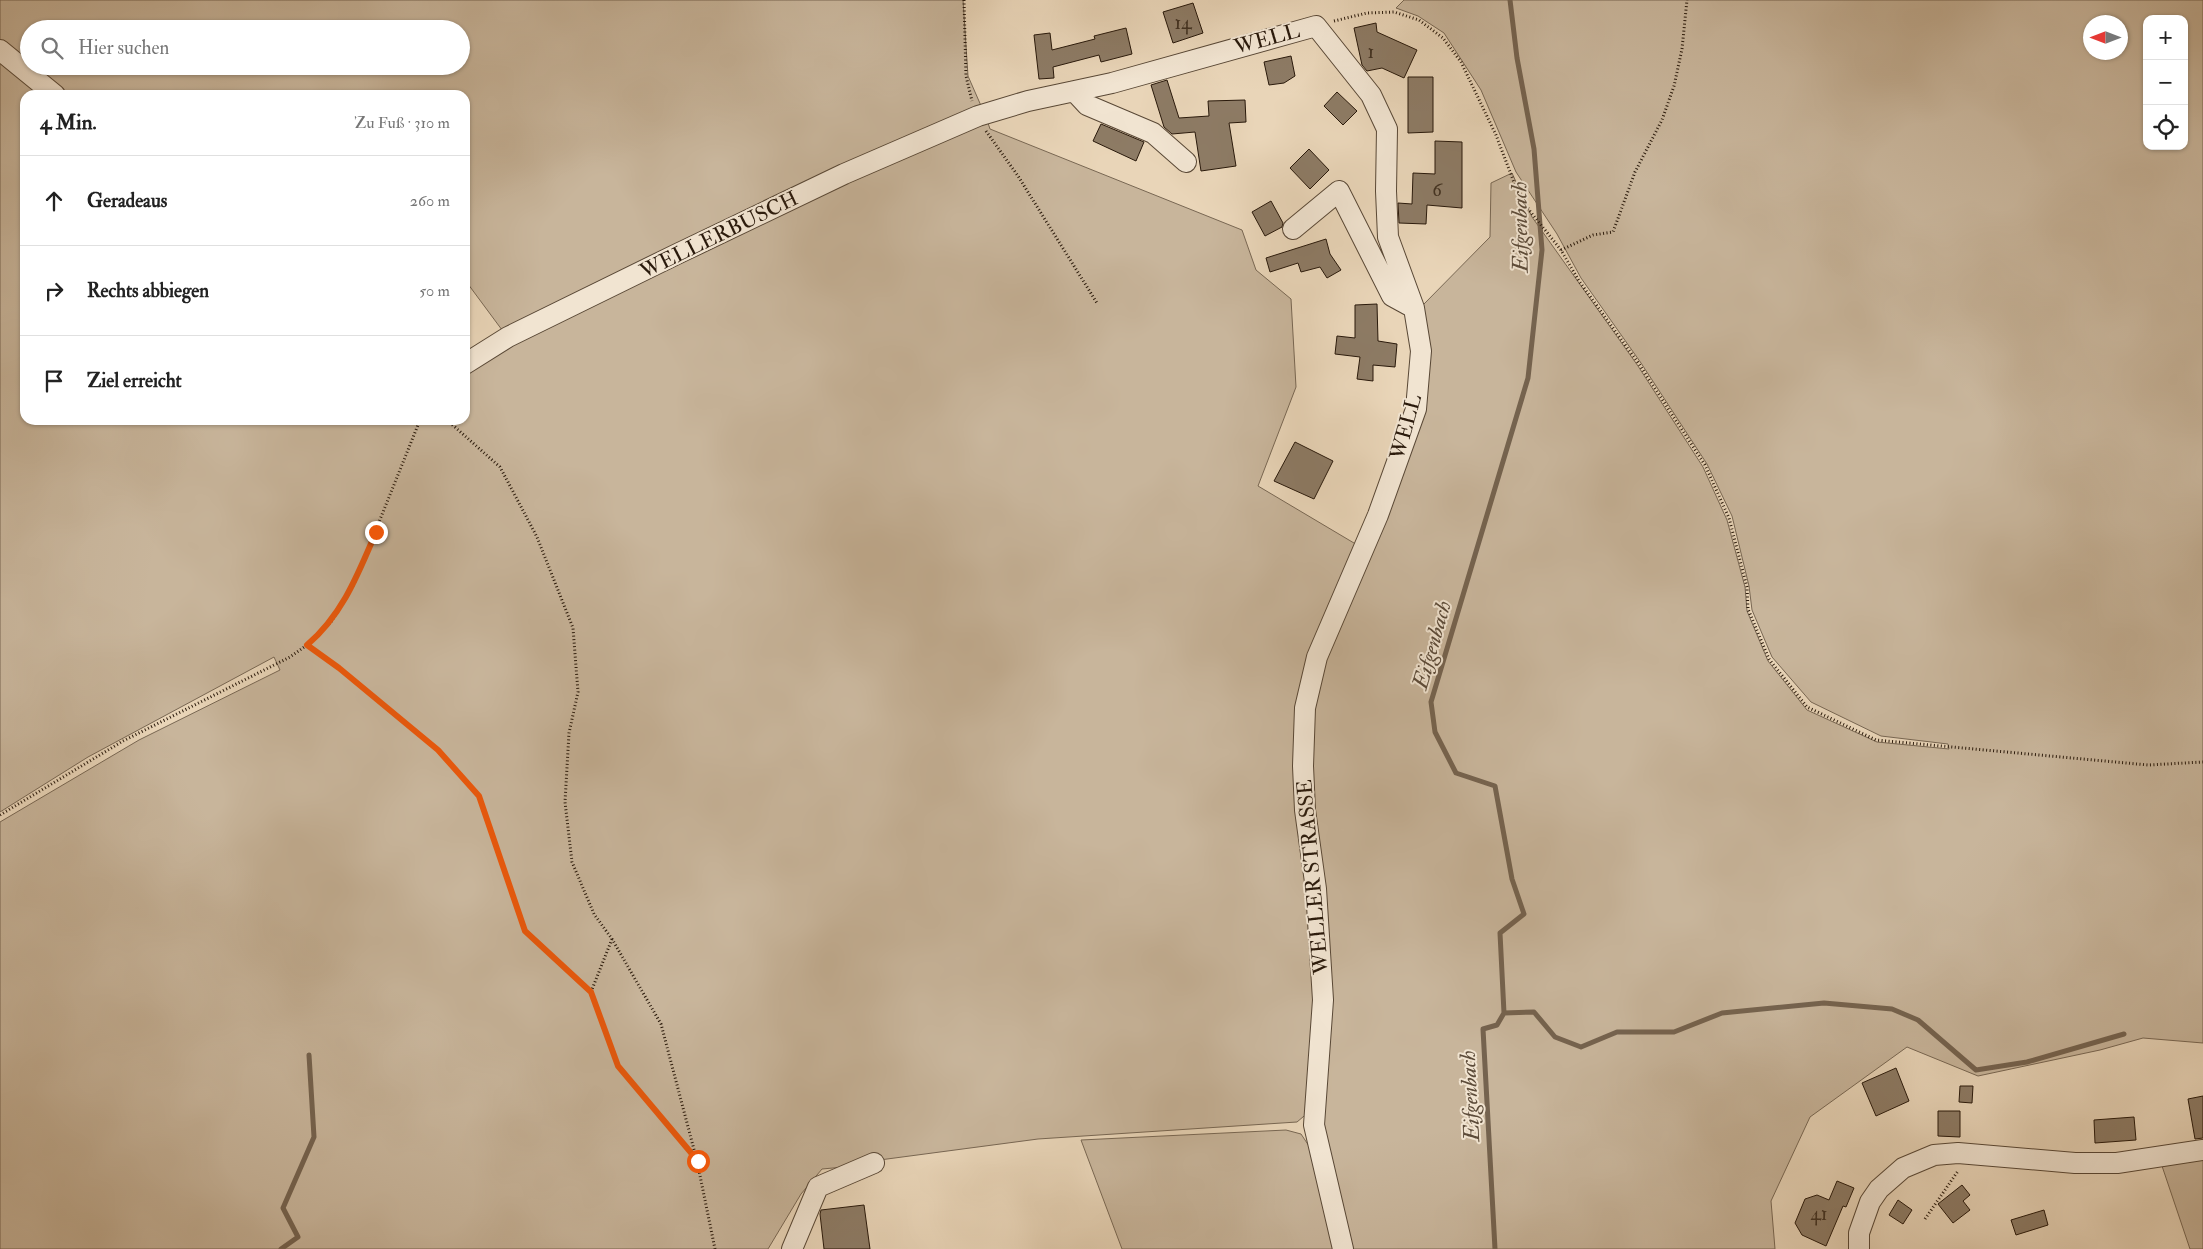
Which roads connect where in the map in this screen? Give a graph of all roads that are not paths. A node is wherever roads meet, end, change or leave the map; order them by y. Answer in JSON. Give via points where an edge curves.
{"nodes":[{"id":1,"x":0,"y":50,"type":"edge"},
{"id":2,"x":20,"y":66,"type":"edge"},
{"id":3,"x":31,"y":75,"type":"edge"},
{"id":4,"x":49,"y":90,"type":"edge"},
{"id":5,"x":1074,"y":91,"type":"junction"},
{"id":6,"x":978,"y":116,"type":"joint"},
{"id":7,"x":1186,"y":162,"type":"dead end"},
{"id":8,"x":1293,"y":229,"type":"dead end"},
{"id":9,"x":1414,"y":308,"type":"junction"},
{"id":10,"x":470,"y":361,"type":"edge"},
{"id":11,"x":1378,"y":515,"type":"joint"},
{"id":12,"x":2203,"y":1150,"type":"edge"},
{"id":13,"x":874,"y":1163,"type":"dead end"},
{"id":14,"x":792,"y":1249,"type":"edge"},
{"id":15,"x":1343,"y":1249,"type":"edge"},
{"id":16,"x":1859,"y":1249,"type":"edge"}],
"edges":[{"from":1,"to":2,"type":"street"},
{"from":3,"to":4,"type":"street"},
{"from":5,"to":6,"type":"street","name":"WELL"},
{"from":5,"to":7,"type":"street","via":[[1087,105],[1152,133]]},
{"from":5,"to":9,"type":"street","name":"WELL","via":[[1316,26],[1371,95],[1387,129],[1388,237]]},
{"from":6,"to":10,"type":"street","name":"WELLERBUSCH","via":[[844,174],[508,337]]},
{"from":8,"to":9,"type":"street","via":[[1339,191],[1392,296]]},
{"from":9,"to":11,"type":"street","name":"WELL","via":[[1421,351],[1416,409]]},
{"from":11,"to":15,"type":"street","name":"WELLER STRASSE","via":[[1317,657],[1305,708],[1305,810],[1316,889],[1323,1000],[1314,1124]]},
{"from":12,"to":16,"type":"street","via":[[2108,1163],[1958,1153],[1934,1156],[1904,1168],[1879,1189],[1870,1202],[1859,1233]]},
{"from":13,"to":14,"type":"street","via":[[818,1188]]}]}
